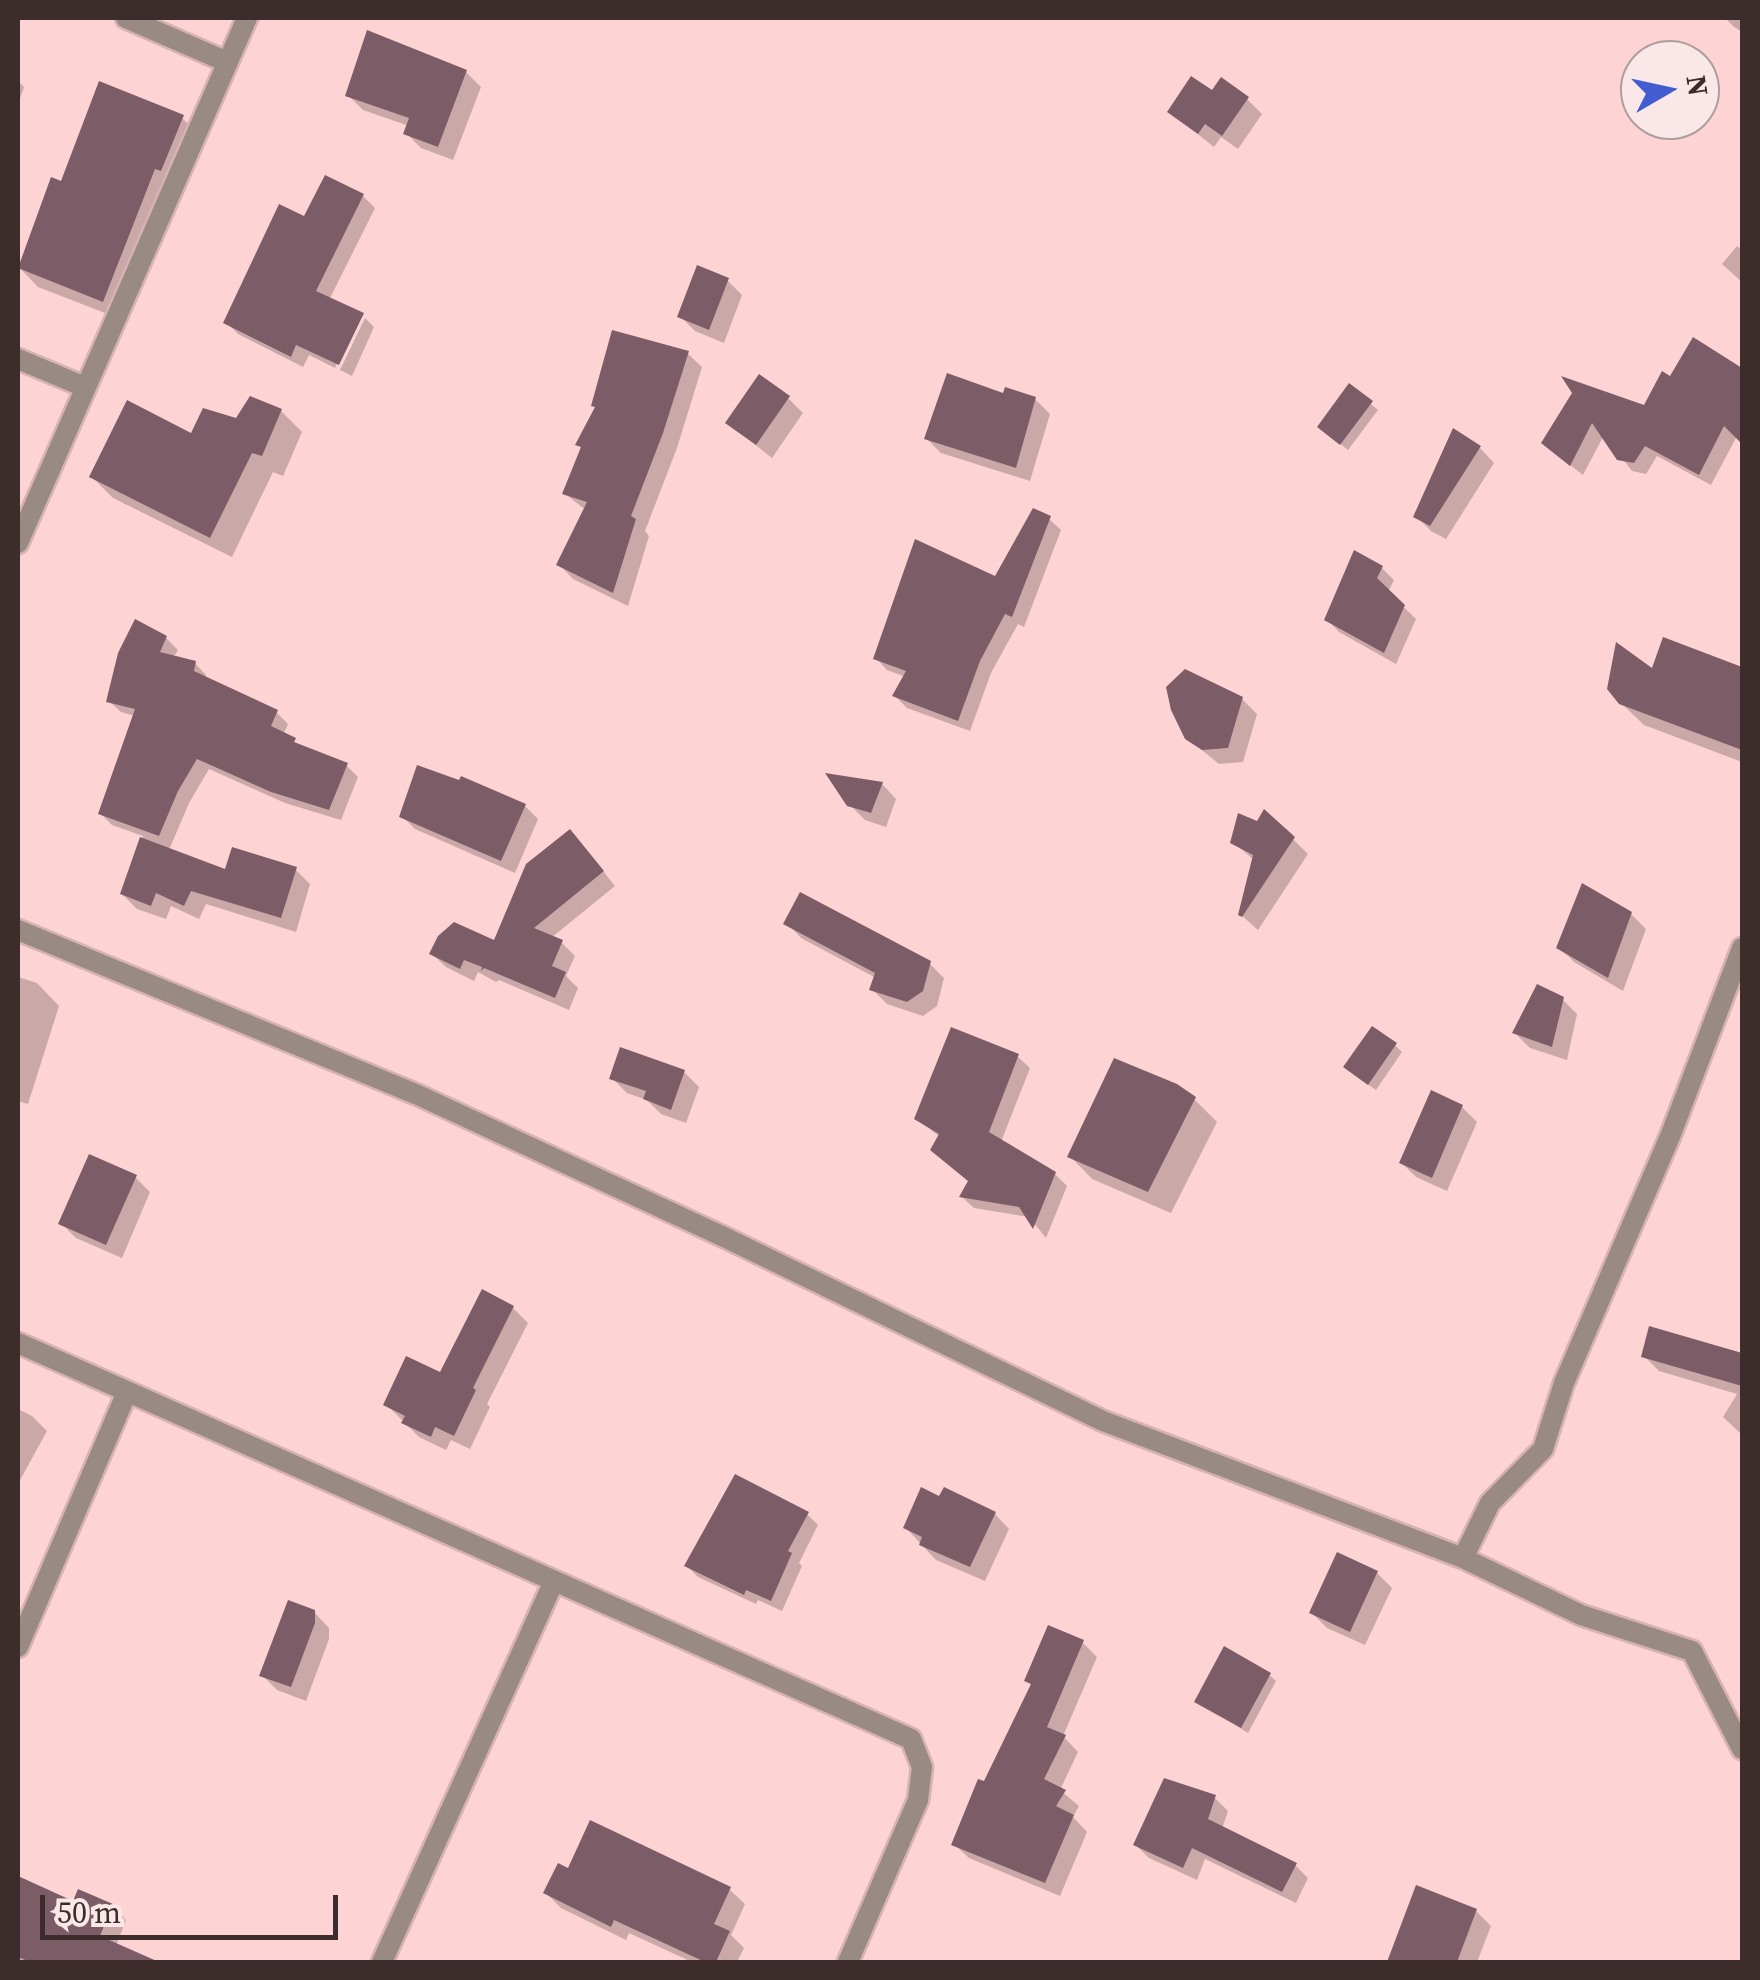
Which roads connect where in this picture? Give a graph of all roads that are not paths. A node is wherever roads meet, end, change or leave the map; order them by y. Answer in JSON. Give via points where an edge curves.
{"nodes":[{"id":1,"x":126,"y":18,"type":"edge"},
{"id":2,"x":247,"y":18,"type":"edge"},
{"id":3,"x":227,"y":62,"type":"junction"},
{"id":4,"x":18,"y":359,"type":"edge"},
{"id":5,"x":85,"y":388,"type":"junction"},
{"id":6,"x":18,"y":544,"type":"edge"},
{"id":7,"x":18,"y":930,"type":"edge"},
{"id":8,"x":1742,"y":948,"type":"edge"},
{"id":9,"x":18,"y":1344,"type":"edge"},
{"id":10,"x":127,"y":1392,"type":"junction"},
{"id":11,"x":1463,"y":1558,"type":"junction"},
{"id":12,"x":554,"y":1581,"type":"junction"},
{"id":13,"x":18,"y":1647,"type":"edge"},
{"id":14,"x":1742,"y":1750,"type":"edge"},
{"id":15,"x":382,"y":1962,"type":"edge"},
{"id":16,"x":848,"y":1962,"type":"edge"}],
"edges":[{"from":1,"to":3,"type":"street"},
{"from":2,"to":3,"type":"street"},
{"from":3,"to":5,"type":"street"},
{"from":4,"to":5,"type":"street"},
{"from":5,"to":6,"type":"street"},
{"from":7,"to":11,"type":"street","via":[[418,1095],[1103,1421]]},
{"from":8,"to":11,"type":"street","via":[[1564,1383],[1543,1450],[1490,1504]]},
{"from":9,"to":10,"type":"street"},
{"from":10,"to":12,"type":"street"},
{"from":10,"to":13,"type":"street"},
{"from":11,"to":14,"type":"street","via":[[1581,1615],[1692,1651]]},
{"from":12,"to":15,"type":"street"},
{"from":12,"to":16,"type":"street","via":[[911,1739],[922,1768],[918,1800]]}]}
